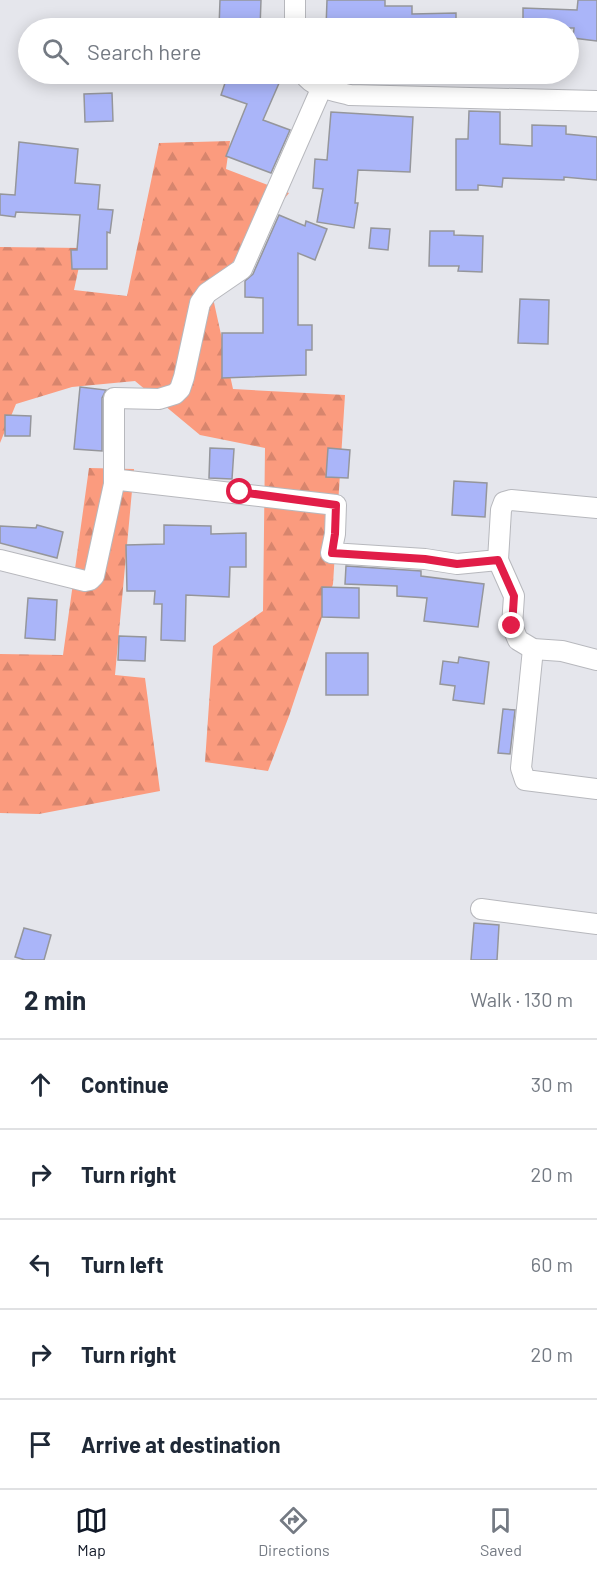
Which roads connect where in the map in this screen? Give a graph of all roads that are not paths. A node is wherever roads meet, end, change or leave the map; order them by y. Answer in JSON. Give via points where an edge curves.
{"nodes":[{"id":1,"x":295,"y":0,"type":"edge"},
{"id":2,"x":295,"y":18,"type":"edge"},
{"id":3,"x":316,"y":84,"type":"edge"},
{"id":4,"x":322,"y":87,"type":"junction"},
{"id":5,"x":597,"y":101,"type":"edge"},
{"id":6,"x":114,"y":484,"type":"junction"},
{"id":7,"x":597,"y":508,"type":"edge"},
{"id":8,"x":0,"y":560,"type":"edge"},
{"id":9,"x":498,"y":560,"type":"junction"},
{"id":10,"x":533,"y":649,"type":"junction"},
{"id":11,"x":597,"y":660,"type":"edge"},
{"id":12,"x":597,"y":789,"type":"edge"},
{"id":13,"x":481,"y":909,"type":"dead end"},
{"id":14,"x":597,"y":924,"type":"edge"}],
"edges":[{"from":1,"to":2,"type":"street"},
{"from":3,"to":4,"type":"street"},
{"from":4,"to":5,"type":"street","via":[[350,95]]},
{"from":4,"to":6,"type":"street","via":[[242,269],[207,293],[200,303],[180,389],[159,399],[114,398]]},
{"from":6,"to":8,"type":"street","via":[[90,580]]},
{"from":6,"to":9,"type":"street","via":[[125,480],[336,505],[332,553],[457,564]]},
{"from":7,"to":9,"type":"street","via":[[504,502]]},
{"from":9,"to":10,"type":"street","via":[[514,596],[512,626],[518,639]]},
{"from":10,"to":11,"type":"street"},
{"from":10,"to":12,"type":"street","via":[[522,776],[525,780]]},
{"from":13,"to":14,"type":"street"}]}
